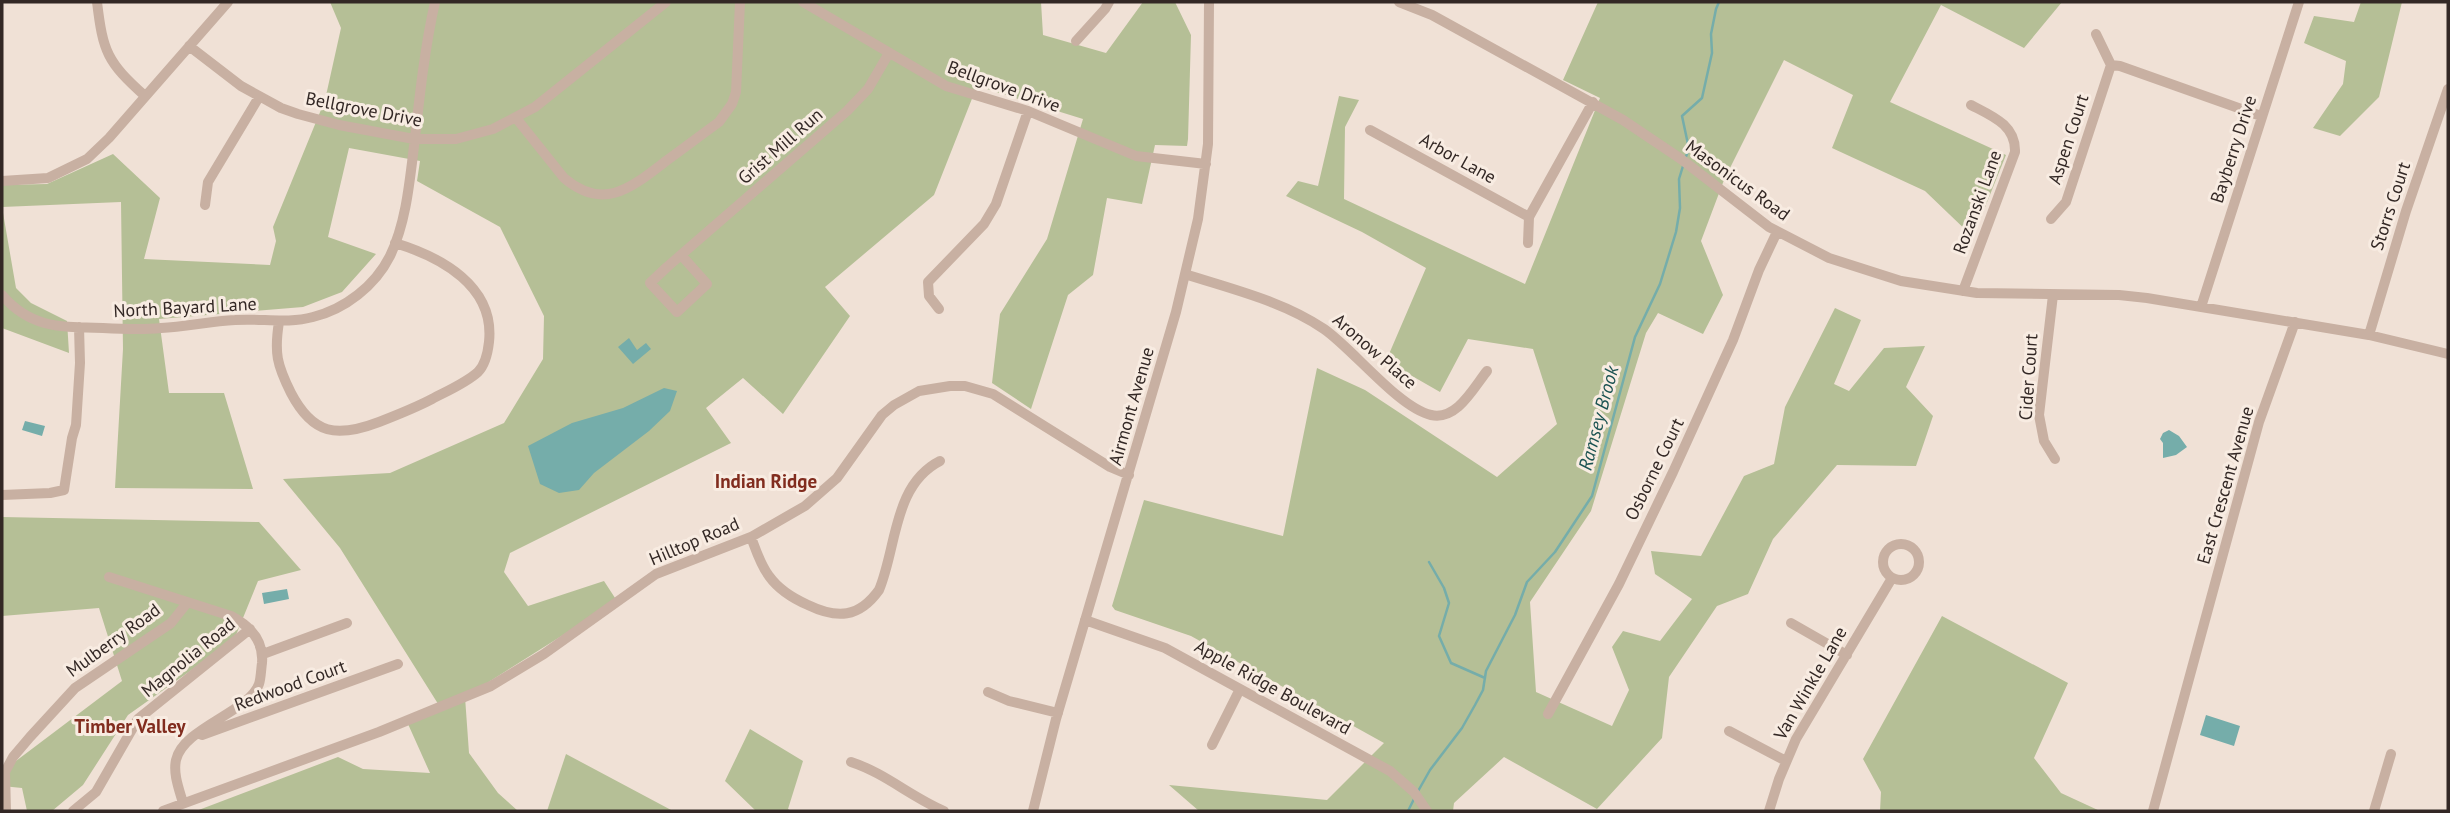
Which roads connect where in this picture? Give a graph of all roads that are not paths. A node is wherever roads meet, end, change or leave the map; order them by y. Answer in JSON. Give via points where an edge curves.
{"nodes":[{"id":1,"x":97,"y":2,"type":"edge"},
{"id":2,"x":228,"y":2,"type":"edge"},
{"id":3,"x":435,"y":2,"type":"edge"},
{"id":4,"x":666,"y":2,"type":"edge"},
{"id":5,"x":740,"y":2,"type":"edge"},
{"id":6,"x":803,"y":2,"type":"edge"},
{"id":7,"x":1109,"y":2,"type":"edge"},
{"id":8,"x":1209,"y":2,"type":"edge"},
{"id":9,"x":1399,"y":2,"type":"edge"},
{"id":10,"x":2299,"y":2,"type":"edge"},
{"id":11,"x":2096,"y":34,"type":"dead end"},
{"id":12,"x":1076,"y":41,"type":"dead end"},
{"id":13,"x":189,"y":46,"type":"junction"},
{"id":14,"x":889,"y":53,"type":"junction"},
{"id":15,"x":2111,"y":65,"type":"junction"},
{"id":16,"x":2448,"y":89,"type":"edge"},
{"id":17,"x":145,"y":96,"type":"junction"},
{"id":18,"x":259,"y":97,"type":"junction"},
{"id":19,"x":1593,"y":102,"type":"junction"},
{"id":20,"x":1971,"y":105,"type":"dead end"},
{"id":21,"x":1028,"y":111,"type":"junction"},
{"id":22,"x":2261,"y":116,"type":"junction"},
{"id":23,"x":516,"y":118,"type":"junction"},
{"id":24,"x":1370,"y":130,"type":"dead end"},
{"id":25,"x":414,"y":139,"type":"junction"},
{"id":26,"x":1206,"y":164,"type":"junction"},
{"id":27,"x":2,"y":181,"type":"edge"},
{"id":28,"x":205,"y":205,"type":"dead end"},
{"id":29,"x":1529,"y":217,"type":"junction"},
{"id":30,"x":2051,"y":219,"type":"dead end"},
{"id":31,"x":1777,"y":232,"type":"junction"},
{"id":32,"x":395,"y":243,"type":"junction"},
{"id":33,"x":1528,"y":243,"type":"dead end"},
{"id":34,"x":681,"y":255,"type":"junction"},
{"id":35,"x":1185,"y":274,"type":"junction"},
{"id":36,"x":1963,"y":291,"type":"junction"},
{"id":37,"x":2,"y":295,"type":"edge"},
{"id":38,"x":2053,"y":295,"type":"junction"},
{"id":39,"x":2201,"y":307,"type":"junction"},
{"id":40,"x":939,"y":310,"type":"dead end"},
{"id":41,"x":279,"y":322,"type":"junction"},
{"id":42,"x":2295,"y":322,"type":"junction"},
{"id":43,"x":79,"y":327,"type":"junction"},
{"id":44,"x":2369,"y":335,"type":"junction"},
{"id":45,"x":2448,"y":354,"type":"edge"},
{"id":46,"x":1487,"y":371,"type":"dead end"},
{"id":47,"x":2055,"y":459,"type":"dead end"},
{"id":48,"x":940,"y":461,"type":"dead end"},
{"id":49,"x":1129,"y":475,"type":"junction"},
{"id":50,"x":2,"y":495,"type":"edge"},
{"id":51,"x":751,"y":537,"type":"junction"},
{"id":52,"x":109,"y":577,"type":"dead end"},
{"id":53,"x":1892,"y":578,"type":"dead end"},
{"id":54,"x":187,"y":603,"type":"junction"},
{"id":55,"x":1085,"y":620,"type":"junction"},
{"id":56,"x":347,"y":623,"type":"dead end"},
{"id":57,"x":1791,"y":623,"type":"dead end"},
{"id":58,"x":250,"y":629,"type":"junction"},
{"id":59,"x":263,"y":654,"type":"junction"},
{"id":60,"x":1847,"y":655,"type":"junction"},
{"id":61,"x":398,"y":664,"type":"dead end"},
{"id":62,"x":1240,"y":689,"type":"junction"},
{"id":63,"x":988,"y":692,"type":"dead end"},
{"id":64,"x":250,"y":696,"type":"junction"},
{"id":65,"x":1058,"y":713,"type":"junction"},
{"id":66,"x":260,"y":714,"type":"junction"},
{"id":67,"x":1548,"y":714,"type":"dead end"},
{"id":68,"x":1729,"y":731,"type":"dead end"},
{"id":69,"x":193,"y":738,"type":"junction"},
{"id":70,"x":1212,"y":745,"type":"dead end"},
{"id":71,"x":2391,"y":754,"type":"dead end"},
{"id":72,"x":1786,"y":761,"type":"junction"},
{"id":73,"x":851,"y":762,"type":"dead end"},
{"id":74,"x":183,"y":803,"type":"junction"},
{"id":75,"x":6,"y":811,"type":"edge"},
{"id":76,"x":73,"y":811,"type":"edge"},
{"id":77,"x":163,"y":811,"type":"edge"},
{"id":78,"x":944,"y":811,"type":"edge"},
{"id":79,"x":1033,"y":811,"type":"edge"},
{"id":80,"x":1427,"y":811,"type":"edge"},
{"id":81,"x":1769,"y":811,"type":"edge"},
{"id":82,"x":2153,"y":811,"type":"edge"},
{"id":83,"x":2374,"y":811,"type":"edge"}],
"edges":[{"from":1,"to":17,"type":"street","via":[[107,55]]},
{"from":2,"to":13,"type":"street"},
{"from":3,"to":25,"type":"street","name":"North Bayard Lane"},
{"from":4,"to":23,"type":"street","name":"Bellgrove Drive"},
{"from":5,"to":23,"type":"street","via":[[736,92],[727,113],[626,190],[604,195],[573,186]]},
{"from":6,"to":14,"type":"street","name":"Bellgrove Drive"},
{"from":7,"to":12,"type":"street"},
{"from":8,"to":26,"type":"street","name":"Airmont Avenue"},
{"from":9,"to":19,"type":"street","name":"Masonicus Road","via":[[1432,15]]},
{"from":10,"to":22,"type":"street","name":"Bayberry Drive"},
{"from":11,"to":15,"type":"street"},
{"from":13,"to":17,"type":"street"},
{"from":13,"to":18,"type":"street","name":"Bellgrove Drive"},
{"from":14,"to":21,"type":"street","name":"Bellgrove Drive","via":[[946,86]]},
{"from":14,"to":34,"type":"street","name":"Grist Mill Run","via":[[868,89],[847,111]]},
{"from":15,"to":22,"type":"street"},
{"from":15,"to":30,"type":"street","name":"Aspen Court","via":[[2066,202]]},
{"from":16,"to":44,"type":"street","name":"Storrs Court"},
{"from":17,"to":27,"type":"street","via":[[87,159],[48,178]]},
{"from":18,"to":25,"type":"street","name":"Bellgrove Drive","via":[[298,114]]},
{"from":18,"to":28,"type":"street","via":[[208,182]]},
{"from":19,"to":29,"type":"street"},
{"from":19,"to":31,"type":"street","name":"Masonicus Road","via":[[1642,131]]},
{"from":20,"to":36,"type":"street","name":"Rozanski Lane","via":[[2011,131],[2015,152]]},
{"from":21,"to":26,"type":"street","name":"Bellgrove Drive","via":[[1136,156]]},
{"from":21,"to":40,"type":"street","via":[[996,204],[984,224],[928,282],[929,296]]},
{"from":22,"to":39,"type":"street","name":"Bayberry Drive"},
{"from":23,"to":25,"type":"street","name":"Bellgrove Drive","via":[[473,135]]},
{"from":24,"to":29,"type":"street","name":"Arbor Lane"},
{"from":25,"to":32,"type":"street","name":"North Bayard Lane"},
{"from":26,"to":35,"type":"street","name":"Airmont Avenue"},
{"from":29,"to":33,"type":"street"},
{"from":31,"to":36,"type":"street","name":"Masonicus Road","via":[[1864,270]]},
{"from":31,"to":67,"type":"street","name":"Osborne Court","via":[[1673,472]]},
{"from":32,"to":41,"type":"street","name":"North Bayard Lane","via":[[372,282],[345,304],[315,317]]},
{"from":32,"to":41,"type":"street","via":[[449,267],[465,278],[481,299],[489,336],[479,371],[423,404],[369,426],[346,432],[326,429],[299,408],[281,374],[276,355]]},
{"from":34,"to":34,"type":"street","name":"Grist Mill Run","via":[[707,285],[677,312],[650,283]]},
{"from":35,"to":46,"type":"street","name":"Aronow Place","via":[[1311,320],[1403,399],[1431,415],[1453,411]]},
{"from":35,"to":49,"type":"street","name":"Airmont Avenue"},
{"from":36,"to":38,"type":"street","name":"Masonicus Road"},
{"from":37,"to":43,"type":"street","name":"North Bayard Lane","via":[[38,322]]},
{"from":38,"to":39,"type":"street","name":"Masonicus Road","via":[[2119,295]]},
{"from":38,"to":47,"type":"street","name":"Cider Court","via":[[2039,415],[2044,441]]},
{"from":39,"to":42,"type":"street","name":"Masonicus Road"},
{"from":41,"to":43,"type":"street","name":"North Bayard Lane","via":[[237,319],[147,329]]},
{"from":42,"to":44,"type":"street"},
{"from":42,"to":82,"type":"street","name":"East Crescent Avenue","via":[[2259,422]]},
{"from":43,"to":50,"type":"street","via":[[76,425],[64,490]]},
{"from":44,"to":45,"type":"street"},
{"from":48,"to":51,"type":"street","via":[[915,482],[898,520],[879,590],[855,611],[824,612],[784,592],[767,574]]},
{"from":49,"to":51,"type":"street","name":"Hilltop Road","via":[[993,394],[965,386],[934,387],[894,405],[822,493]]},
{"from":49,"to":55,"type":"street","name":"Airmont Avenue"},
{"from":51,"to":74,"type":"street","name":"Hilltop Road","via":[[656,574],[491,686]]},
{"from":52,"to":54,"type":"street"},
{"from":53,"to":60,"type":"street","name":"Van Winkle Lane"},
{"from":54,"to":58,"type":"street","via":[[231,617]]},
{"from":54,"to":75,"type":"street","name":"Mulberry Road","via":[[171,623],[75,688],[30,737],[5,772]]},
{"from":55,"to":62,"type":"street","name":"Apple Ridge Boulevard","via":[[1165,648]]},
{"from":55,"to":65,"type":"street","name":"Airmont Avenue"},
{"from":56,"to":59,"type":"street"},
{"from":57,"to":60,"type":"street"},
{"from":58,"to":59,"type":"street"},
{"from":58,"to":76,"type":"street","name":"Magnolia Road","via":[[138,719],[96,792]]},
{"from":59,"to":64,"type":"street","via":[[259,685]]},
{"from":60,"to":72,"type":"street","name":"Van Winkle Lane"},
{"from":61,"to":66,"type":"street","name":"Redwood Court"},
{"from":62,"to":70,"type":"street"},
{"from":62,"to":80,"type":"street","name":"Apple Ridge Boulevard","via":[[1391,771]]},
{"from":63,"to":65,"type":"street"},
{"from":64,"to":66,"type":"street"},
{"from":64,"to":69,"type":"street"},
{"from":65,"to":79,"type":"street","name":"Airmont Avenue"},
{"from":66,"to":69,"type":"street","name":"Redwood Court"},
{"from":68,"to":72,"type":"street"},
{"from":69,"to":74,"type":"street","via":[[176,759]]},
{"from":71,"to":83,"type":"street"},
{"from":72,"to":81,"type":"street","name":"Van Winkle Lane"},
{"from":73,"to":78,"type":"street","via":[[880,773]]},
{"from":74,"to":77,"type":"street","name":"Hilltop Road"}]}
